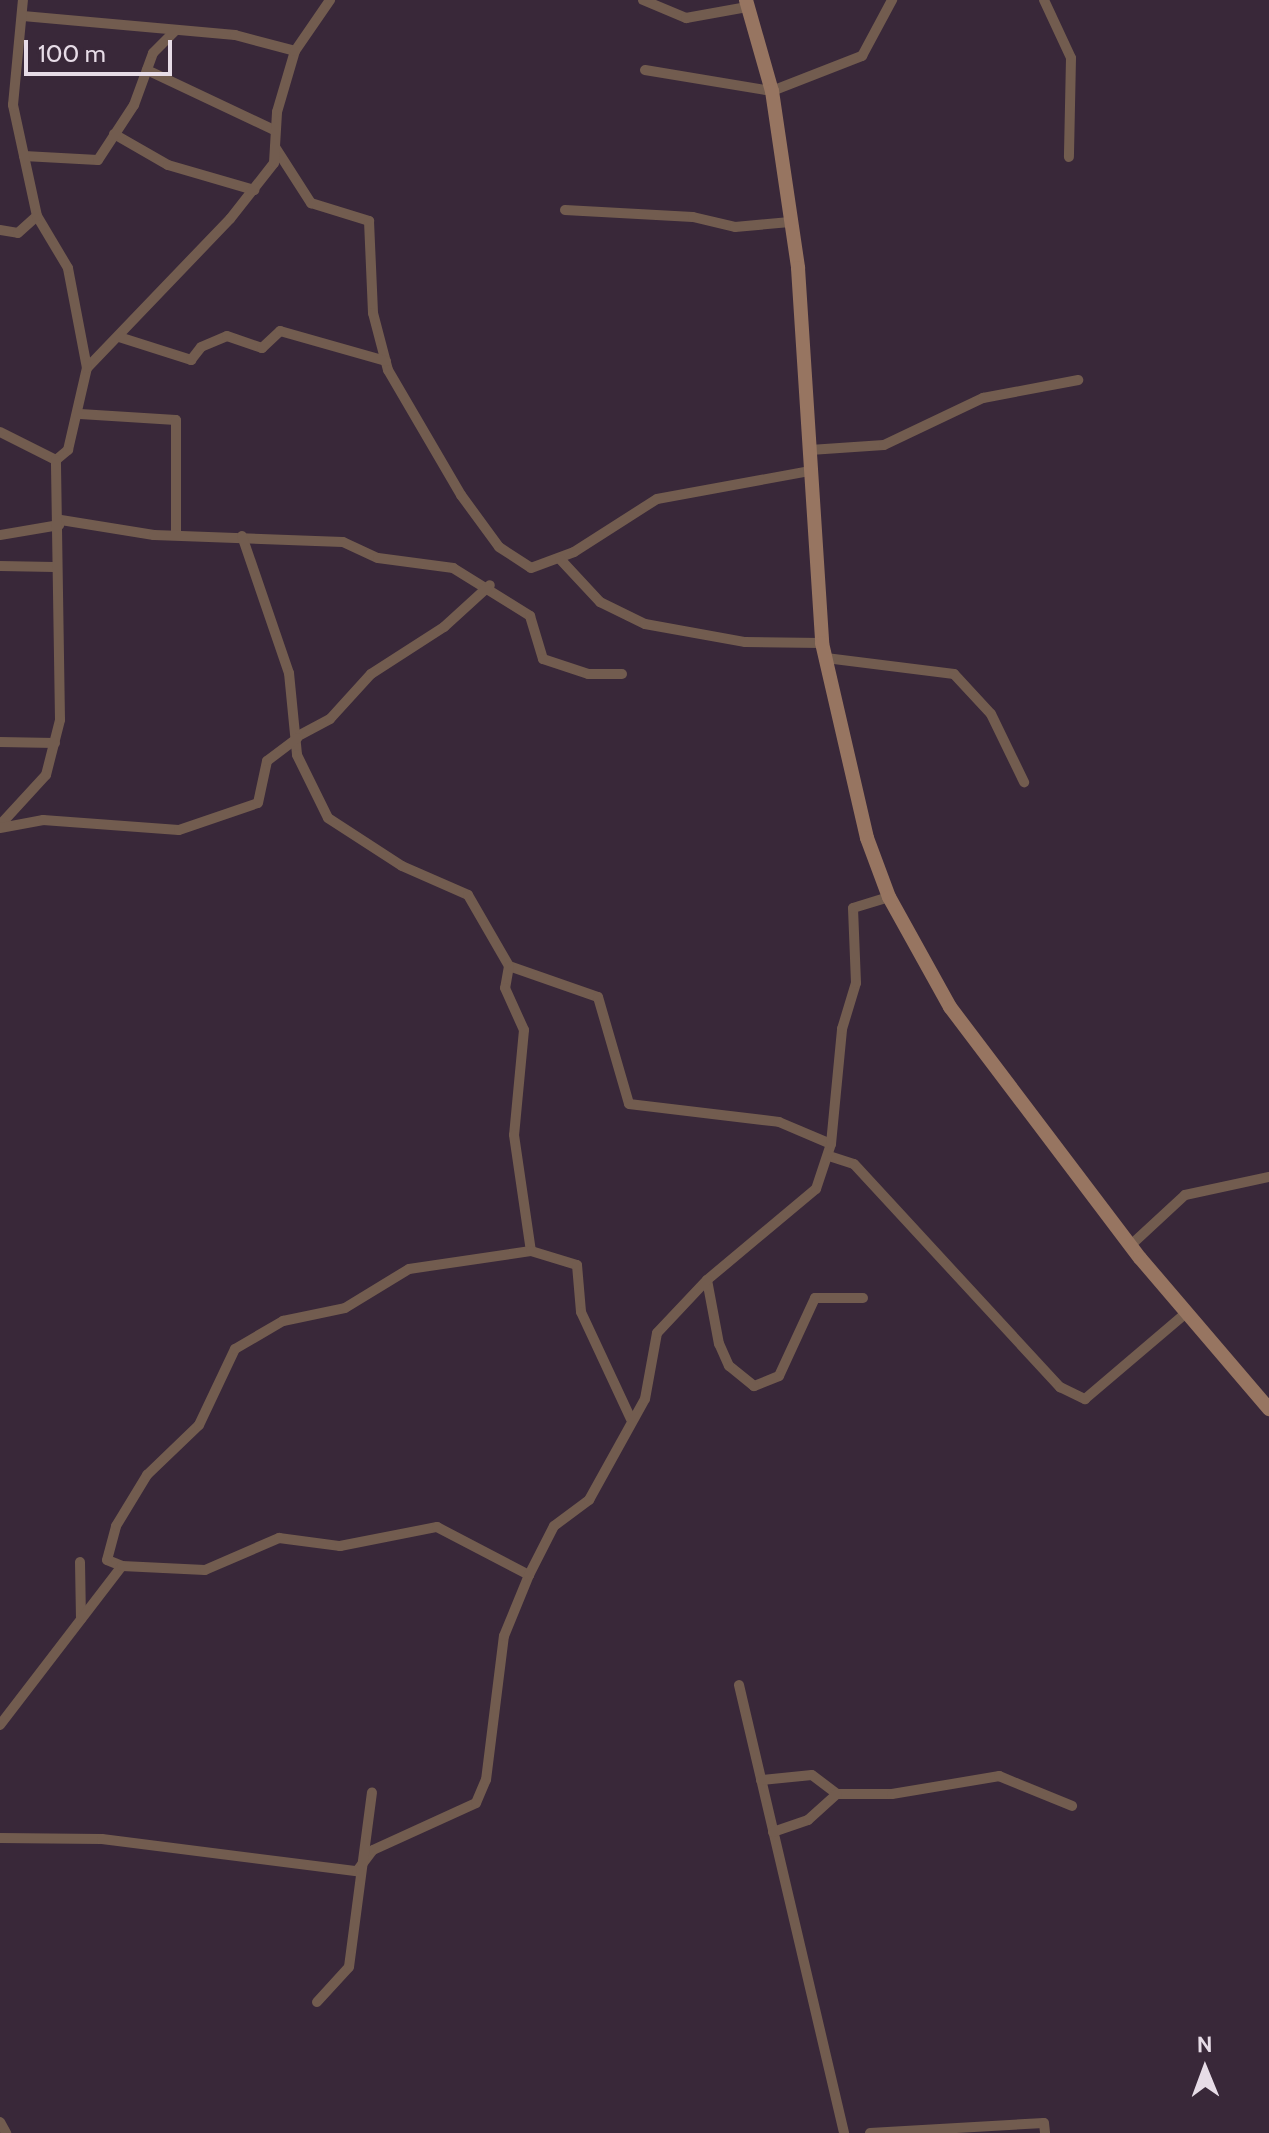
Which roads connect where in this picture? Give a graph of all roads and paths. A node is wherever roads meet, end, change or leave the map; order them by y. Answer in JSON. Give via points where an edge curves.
{"nodes":[{"id":1,"x":23,"y":0,"type":"edge"},
{"id":2,"x":330,"y":0,"type":"edge"},
{"id":3,"x":643,"y":0,"type":"edge"},
{"id":4,"x":892,"y":0,"type":"edge"},
{"id":5,"x":1044,"y":0,"type":"edge"},
{"id":6,"x":746,"y":3,"type":"edge"},
{"id":7,"x":23,"y":16,"type":"junction"},
{"id":8,"x":175,"y":31,"type":"junction"},
{"id":9,"x":295,"y":51,"type":"junction"},
{"id":10,"x":147,"y":70,"type":"junction"},
{"id":11,"x":645,"y":70,"type":"dead end"},
{"id":12,"x":772,"y":91,"type":"junction"},
{"id":13,"x":274,"y":130,"type":"junction"},
{"id":14,"x":114,"y":134,"type":"junction"},
{"id":15,"x":275,"y":147,"type":"junction"},
{"id":16,"x":24,"y":156,"type":"junction"},
{"id":17,"x":1069,"y":157,"type":"dead end"},
{"id":18,"x":254,"y":190,"type":"junction"},
{"id":19,"x":565,"y":210,"type":"dead end"},
{"id":20,"x":37,"y":216,"type":"junction"},
{"id":21,"x":790,"y":222,"type":"junction"},
{"id":22,"x":0,"y":230,"type":"edge"},
{"id":23,"x":119,"y":337,"type":"junction"},
{"id":24,"x":386,"y":361,"type":"junction"},
{"id":25,"x":87,"y":368,"type":"junction"},
{"id":26,"x":1078,"y":380,"type":"dead end"},
{"id":27,"x":80,"y":414,"type":"junction"},
{"id":28,"x":0,"y":432,"type":"edge"},
{"id":29,"x":810,"y":450,"type":"junction"},
{"id":30,"x":56,"y":460,"type":"junction"},
{"id":31,"x":810,"y":471,"type":"junction"},
{"id":32,"x":60,"y":523,"type":"junction"},
{"id":33,"x":176,"y":534,"type":"junction"},
{"id":34,"x":0,"y":535,"type":"edge"},
{"id":35,"x":242,"y":536,"type":"junction"},
{"id":36,"x":560,"y":559,"type":"junction"},
{"id":37,"x":0,"y":566,"type":"edge"},
{"id":38,"x":54,"y":567,"type":"junction"},
{"id":39,"x":490,"y":585,"type":"junction"},
{"id":40,"x":824,"y":651,"type":"junction"},
{"id":41,"x":622,"y":674,"type":"dead end"},
{"id":42,"x":299,"y":737,"type":"junction"},
{"id":43,"x":0,"y":742,"type":"edge"},
{"id":44,"x":55,"y":743,"type":"junction"},
{"id":45,"x":1024,"y":782,"type":"dead end"},
{"id":46,"x":0,"y":827,"type":"edge"},
{"id":47,"x":889,"y":897,"type":"junction"},
{"id":48,"x":509,"y":966,"type":"junction"},
{"id":49,"x":830,"y":1150,"type":"junction"},
{"id":50,"x":1269,"y":1177,"type":"edge"},
{"id":51,"x":1132,"y":1244,"type":"junction"},
{"id":52,"x":531,"y":1251,"type":"junction"},
{"id":53,"x":707,"y":1280,"type":"junction"},
{"id":54,"x":863,"y":1298,"type":"dead end"},
{"id":55,"x":1185,"y":1314,"type":"junction"},
{"id":56,"x":1269,"y":1409,"type":"edge"},
{"id":57,"x":631,"y":1419,"type":"junction"},
{"id":58,"x":80,"y":1562,"type":"dead end"},
{"id":59,"x":122,"y":1566,"type":"junction"},
{"id":60,"x":529,"y":1575,"type":"junction"},
{"id":61,"x":81,"y":1619,"type":"junction"},
{"id":62,"x":739,"y":1685,"type":"dead end"},
{"id":63,"x":0,"y":1725,"type":"edge"},
{"id":64,"x":761,"y":1780,"type":"junction"},
{"id":65,"x":372,"y":1793,"type":"dead end"},
{"id":66,"x":837,"y":1794,"type":"junction"},
{"id":67,"x":1072,"y":1806,"type":"dead end"},
{"id":68,"x":773,"y":1832,"type":"junction"},
{"id":69,"x":0,"y":1838,"type":"edge"},
{"id":70,"x":357,"y":1871,"type":"junction"},
{"id":71,"x":317,"y":2002,"type":"dead end"},
{"id":72,"x":0,"y":2122,"type":"edge"},
{"id":73,"x":6,"y":2133,"type":"edge"},
{"id":74,"x":844,"y":2133,"type":"edge"},
{"id":75,"x":870,"y":2133,"type":"edge"},
{"id":76,"x":1045,"y":2133,"type":"edge"}],
"edges":[{"from":1,"to":7,"type":"street"},
{"from":2,"to":9,"type":"street"},
{"from":3,"to":6,"type":"street","via":[[686,18]]},
{"from":4,"to":12,"type":"street","via":[[862,56]]},
{"from":5,"to":17,"type":"street","via":[[1071,58]]},
{"from":6,"to":12,"type":"street"},
{"from":7,"to":8,"type":"street"},
{"from":7,"to":16,"type":"street","via":[[13,105]]},
{"from":8,"to":9,"type":"street","via":[[235,35]]},
{"from":8,"to":10,"type":"street"},
{"from":9,"to":13,"type":"street"},
{"from":10,"to":13,"type":"street"},
{"from":10,"to":14,"type":"street"},
{"from":11,"to":12,"type":"street"},
{"from":12,"to":21,"type":"street"},
{"from":13,"to":15,"type":"street"},
{"from":14,"to":16,"type":"street","via":[[98,160]]},
{"from":14,"to":18,"type":"street","via":[[168,165]]},
{"from":15,"to":18,"type":"street","via":[[274,163]]},
{"from":15,"to":24,"type":"street","via":[[311,203],[369,221],[373,313]]},
{"from":16,"to":20,"type":"street"},
{"from":18,"to":23,"type":"street","via":[[128,319]]},
{"from":19,"to":21,"type":"street","via":[[693,217],[735,227]]},
{"from":20,"to":22,"type":"street","via":[[18,233]]},
{"from":20,"to":25,"type":"street","via":[[68,268]]},
{"from":21,"to":29,"type":"street"},
{"from":23,"to":24,"type":"street","via":[[191,360],[201,347],[227,336],[262,348],[280,331]]},
{"from":23,"to":25,"type":"street"},
{"from":24,"to":36,"type":"street","via":[[499,547],[531,568]]},
{"from":25,"to":27,"type":"street"},
{"from":26,"to":29,"type":"street","via":[[983,398],[884,445]]},
{"from":27,"to":30,"type":"street","via":[[68,450]]},
{"from":27,"to":33,"type":"street","via":[[176,420]]},
{"from":28,"to":30,"type":"street"},
{"from":29,"to":31,"type":"street"},
{"from":30,"to":32,"type":"street"},
{"from":31,"to":36,"type":"street","via":[[657,499]]},
{"from":31,"to":40,"type":"street"},
{"from":32,"to":33,"type":"street"},
{"from":32,"to":34,"type":"street"},
{"from":32,"to":38,"type":"street"},
{"from":33,"to":35,"type":"street"},
{"from":35,"to":39,"type":"street","via":[[343,542],[378,558],[453,568]]},
{"from":35,"to":42,"type":"street","via":[[289,673]]},
{"from":36,"to":40,"type":"street","via":[[600,602],[637,621]]},
{"from":37,"to":38,"type":"street"},
{"from":38,"to":44,"type":"street","via":[[65,683]]},
{"from":39,"to":41,"type":"street","via":[[530,616],[543,659],[588,674]]},
{"from":39,"to":42,"type":"street","via":[[444,627],[371,674],[330,719]]},
{"from":40,"to":45,"type":"street","via":[[954,674],[991,714]]},
{"from":40,"to":47,"type":"street","via":[[852,790]]},
{"from":42,"to":46,"type":"street","via":[[267,761],[258,803],[179,830],[43,820]]},
{"from":42,"to":48,"type":"street","via":[[307,781],[328,818],[402,866],[468,895]]},
{"from":43,"to":44,"type":"street"},
{"from":44,"to":46,"type":"street","via":[[46,775]]},
{"from":47,"to":49,"type":"street","via":[[853,908],[856,983],[842,1029]]},
{"from":47,"to":51,"type":"street","via":[[950,1007]]},
{"from":48,"to":49,"type":"street","via":[[598,997],[629,1104],[779,1122]]},
{"from":48,"to":52,"type":"street","via":[[505,988],[524,1030],[514,1135]]},
{"from":49,"to":53,"type":"street","via":[[800,1209]]},
{"from":49,"to":55,"type":"street","via":[[854,1164],[1051,1377],[1085,1399]]},
{"from":50,"to":51,"type":"street","via":[[1185,1195]]},
{"from":51,"to":55,"type":"street"},
{"from":52,"to":57,"type":"street","via":[[577,1265],[581,1312]]},
{"from":52,"to":59,"type":"street","via":[[409,1269],[345,1308],[283,1321],[244,1340],[199,1425],[147,1475],[116,1526],[107,1560]]},
{"from":53,"to":54,"type":"street","via":[[719,1344],[729,1366],[754,1386],[779,1376],[815,1298]]},
{"from":53,"to":57,"type":"street","via":[[657,1333],[645,1399]]},
{"from":55,"to":56,"type":"street"},
{"from":57,"to":60,"type":"street","via":[[589,1500],[554,1526]]},
{"from":58,"to":61,"type":"street"},
{"from":59,"to":60,"type":"street","via":[[205,1570],[279,1538],[340,1546],[437,1527]]},
{"from":59,"to":61,"type":"street"},
{"from":60,"to":70,"type":"street","via":[[504,1636],[486,1780],[476,1803],[373,1850]]},
{"from":61,"to":63,"type":"street"},
{"from":62,"to":64,"type":"street"},
{"from":64,"to":66,"type":"street","via":[[812,1775]]},
{"from":64,"to":68,"type":"street"},
{"from":65,"to":70,"type":"street"},
{"from":66,"to":67,"type":"street","via":[[999,1776]]},
{"from":66,"to":68,"type":"street","via":[[808,1820]]},
{"from":68,"to":74,"type":"street"},
{"from":69,"to":70,"type":"street","via":[[102,1839]]},
{"from":70,"to":71,"type":"street","via":[[349,1967]]},
{"from":72,"to":73,"type":"street"},
{"from":75,"to":76,"type":"street","via":[[1044,2123]]}]}
